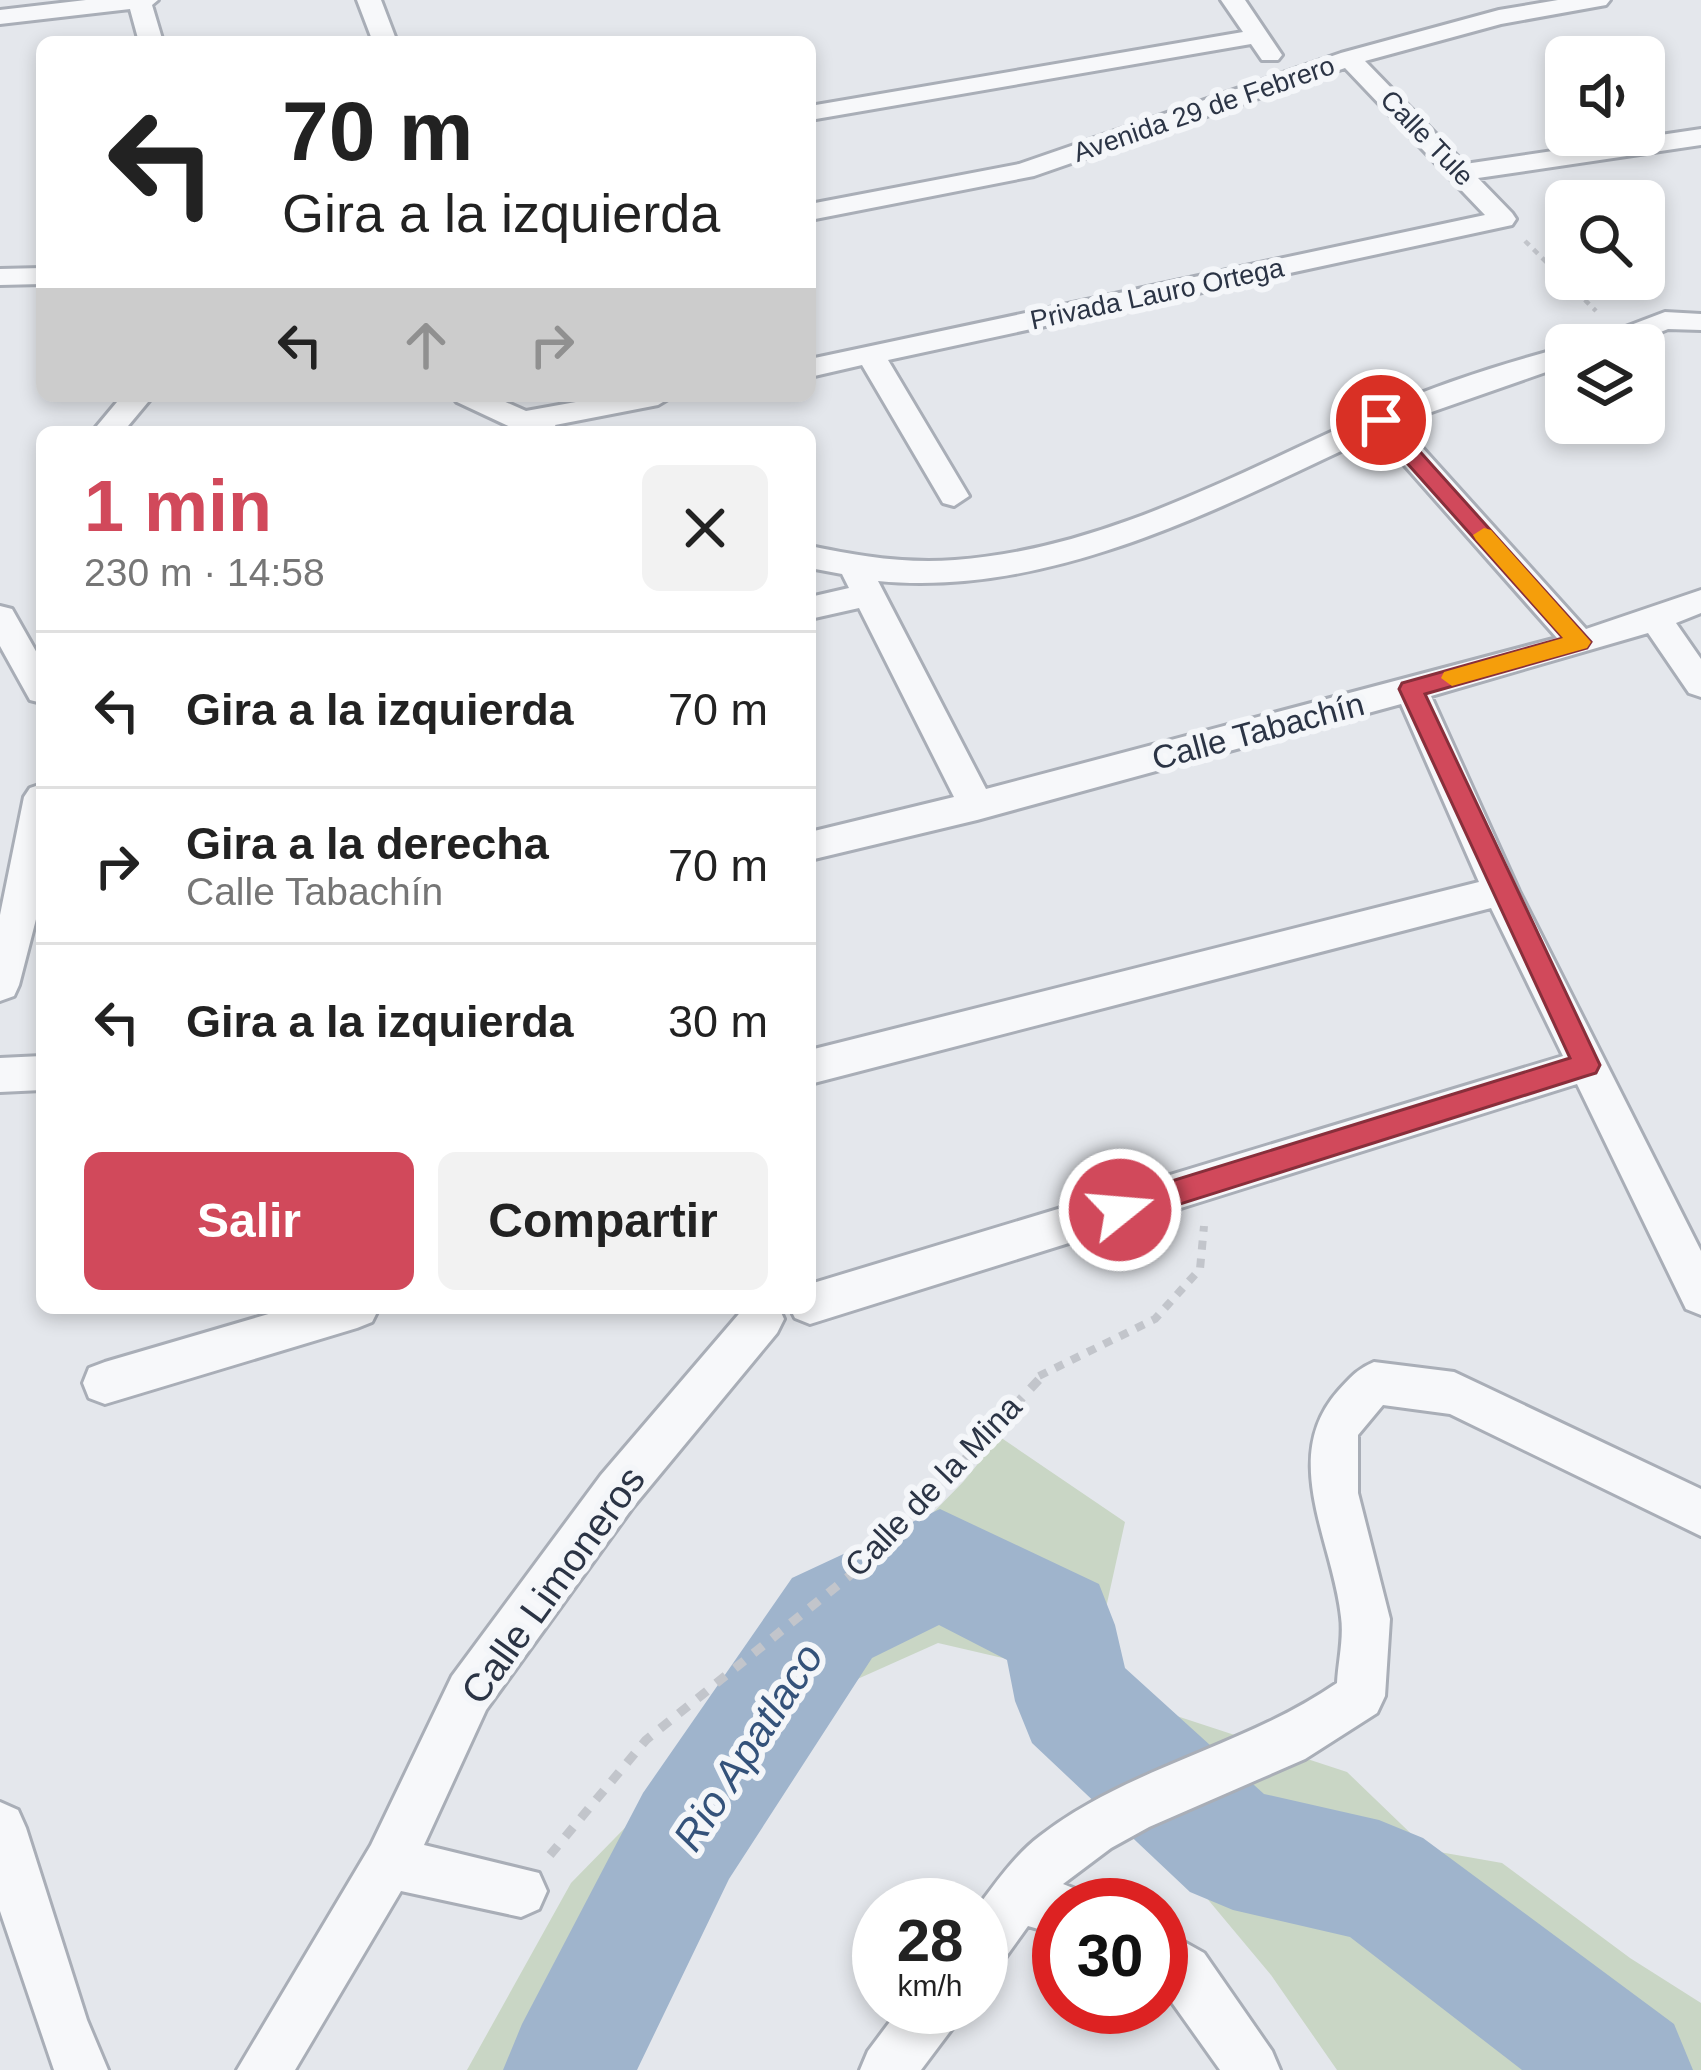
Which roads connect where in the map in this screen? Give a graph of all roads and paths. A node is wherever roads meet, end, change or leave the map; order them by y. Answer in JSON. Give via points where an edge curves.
{"nodes":[{"id":1,"x":143,"y":0,"type":"edge"},
{"id":2,"x":369,"y":0,"type":"edge"},
{"id":3,"x":1233,"y":0,"type":"edge"},
{"id":4,"x":1598,"y":0,"type":"edge"},
{"id":5,"x":0,"y":17,"type":"edge"},
{"id":6,"x":150,"y":36,"type":"edge"},
{"id":7,"x":383,"y":36,"type":"edge"},
{"id":8,"x":1258,"y":36,"type":"junction"},
{"id":9,"x":1349,"y":58,"type":"junction"},
{"id":10,"x":1287,"y":82,"type":"junction"},
{"id":11,"x":816,"y":111,"type":"edge"},
{"id":12,"x":1701,"y":137,"type":"edge"},
{"id":13,"x":1463,"y":172,"type":"junction"},
{"id":14,"x":816,"y":211,"type":"edge"},
{"id":15,"x":1503,"y":219,"type":"junction"},
{"id":16,"x":36,"y":276,"type":"edge"},
{"id":17,"x":0,"y":277,"type":"edge"},
{"id":18,"x":1701,"y":300,"type":"edge"},
{"id":19,"x":1665,"y":320,"type":"junction"},
{"id":20,"x":1701,"y":322,"type":"edge"},
{"id":21,"x":1598,"y":324,"type":"edge"},
{"id":22,"x":1656,"y":324,"type":"edge"},
{"id":23,"x":871,"y":356,"type":"junction"},
{"id":24,"x":1545,"y":363,"type":"edge"},
{"id":25,"x":816,"y":367,"type":"edge"},
{"id":26,"x":134,"y":402,"type":"edge"},
{"id":27,"x":481,"y":402,"type":"edge"},
{"id":28,"x":633,"y":402,"type":"edge"},
{"id":29,"x":1381,"y":420,"type":"junction"},
{"id":30,"x":112,"y":426,"type":"edge"},
{"id":31,"x":535,"y":426,"type":"edge"},
{"id":32,"x":954,"y":496,"type":"dead end"},
{"id":33,"x":816,"y":560,"type":"edge"},
{"id":34,"x":862,"y":584,"type":"junction"},
{"id":35,"x":1701,"y":601,"type":"edge"},
{"id":36,"x":816,"y":605,"type":"edge"},
{"id":37,"x":0,"y":617,"type":"edge"},
{"id":38,"x":1656,"y":619,"type":"junction"},
{"id":39,"x":1579,"y":642,"type":"junction"},
{"id":40,"x":36,"y":680,"type":"edge"},
{"id":41,"x":1701,"y":685,"type":"edge"},
{"id":42,"x":1411,"y":689,"type":"junction"},
{"id":43,"x":977,"y":807,"type":"junction"},
{"id":44,"x":36,"y":834,"type":"edge"},
{"id":45,"x":816,"y":845,"type":"edge"},
{"id":46,"x":1501,"y":891,"type":"junction"},
{"id":47,"x":0,"y":985,"type":"edge"},
{"id":48,"x":816,"y":1065,"type":"edge"},
{"id":49,"x":1586,"y":1065,"type":"junction"},
{"id":50,"x":36,"y":1073,"type":"edge"},
{"id":51,"x":0,"y":1075,"type":"edge"},
{"id":52,"x":1208,"y":1183,"type":"junction"},
{"id":53,"x":1701,"y":1295,"type":"edge"},
{"id":54,"x":816,"y":1302,"type":"edge"},
{"id":55,"x":337,"y":1314,"type":"edge"},
{"id":56,"x":770,"y":1314,"type":"edge"},
{"id":57,"x":105,"y":1383,"type":"dead end"},
{"id":58,"x":1701,"y":1513,"type":"edge"},
{"id":59,"x":0,"y":1828,"type":"edge"},
{"id":60,"x":389,"y":1863,"type":"junction"},
{"id":61,"x":1048,"y":1878,"type":"edge"},
{"id":62,"x":521,"y":1891,"type":"joint"},
{"id":63,"x":1188,"y":1976,"type":"edge"},
{"id":64,"x":914,"y":2034,"type":"edge"},
{"id":65,"x":81,"y":2070,"type":"edge"},
{"id":66,"x":264,"y":2070,"type":"edge"},
{"id":67,"x":887,"y":2070,"type":"edge"},
{"id":68,"x":1253,"y":2070,"type":"edge"}],
"edges":[{"from":1,"to":5,"type":"street"},
{"from":1,"to":6,"type":"street"},
{"from":2,"to":7,"type":"street"},
{"from":3,"to":8,"type":"street"},
{"from":4,"to":9,"type":"street","name":"Avenida 29 de Febrero"},
{"from":8,"to":10,"type":"street"},
{"from":8,"to":11,"type":"street"},
{"from":9,"to":10,"type":"street","name":"Avenida 29 de Febrero"},
{"from":9,"to":13,"type":"street","name":"Calle Tule"},
{"from":10,"to":14,"type":"street","name":"Avenida 29 de Febrero","via":[[1024,171]]},
{"from":12,"to":13,"type":"street"},
{"from":13,"to":15,"type":"street","name":"Calle Tule"},
{"from":15,"to":21,"type":"path"},
{"from":15,"to":23,"type":"street","name":"Privada Lauro Ortega"},
{"from":16,"to":17,"type":"street"},
{"from":18,"to":19,"type":"street"},
{"from":19,"to":20,"type":"street"},
{"from":19,"to":22,"type":"street"},
{"from":23,"to":25,"type":"street","name":"Privada Lauro Ortega"},
{"from":23,"to":32,"type":"street"},
{"from":24,"to":29,"type":"street"},
{"from":26,"to":30,"type":"street"},
{"from":27,"to":31,"type":"street"},
{"from":28,"to":31,"type":"street"},
{"from":29,"to":34,"type":"street","via":[[1240,488],[1106,539],[978,569]]},
{"from":29,"to":39,"type":"street"},
{"from":33,"to":34,"type":"street"},
{"from":34,"to":36,"type":"street"},
{"from":34,"to":43,"type":"street"},
{"from":35,"to":38,"type":"street","name":"Calle Tabachín"},
{"from":37,"to":40,"type":"street"},
{"from":38,"to":39,"type":"street","name":"Calle Tabachín"},
{"from":38,"to":41,"type":"street"},
{"from":39,"to":42,"type":"street","name":"Calle Tabachín"},
{"from":42,"to":43,"type":"street","name":"Calle Tabachín"},
{"from":42,"to":46,"type":"street"},
{"from":43,"to":45,"type":"street","name":"Calle Tabachín"},
{"from":44,"to":47,"type":"street"},
{"from":46,"to":48,"type":"street"},
{"from":46,"to":49,"type":"street"},
{"from":49,"to":52,"type":"street"},
{"from":49,"to":53,"type":"street"},
{"from":50,"to":51,"type":"street"},
{"from":52,"to":54,"type":"street"},
{"from":52,"to":62,"type":"path","name":"Calle de la Mina","via":[[1200,1269],[1155,1319],[1040,1375],[879,1552],[646,1740]]},
{"from":55,"to":57,"type":"street"},
{"from":56,"to":60,"type":"street","name":"Calle Limoneros","via":[[617,1490],[469,1693]]},
{"from":58,"to":61,"type":"street","via":[[1454,1393],[1374,1383],[1336,1426],[1335,1493],[1366,1618],[1360,1696],[1323,1726],[1102,1824],[1055,1856]]},
{"from":59,"to":65,"type":"street"},
{"from":60,"to":62,"type":"street"},
{"from":60,"to":66,"type":"street","name":"Calle Limoneros"},
{"from":63,"to":68,"type":"street"},
{"from":64,"to":67,"type":"street"}]}
